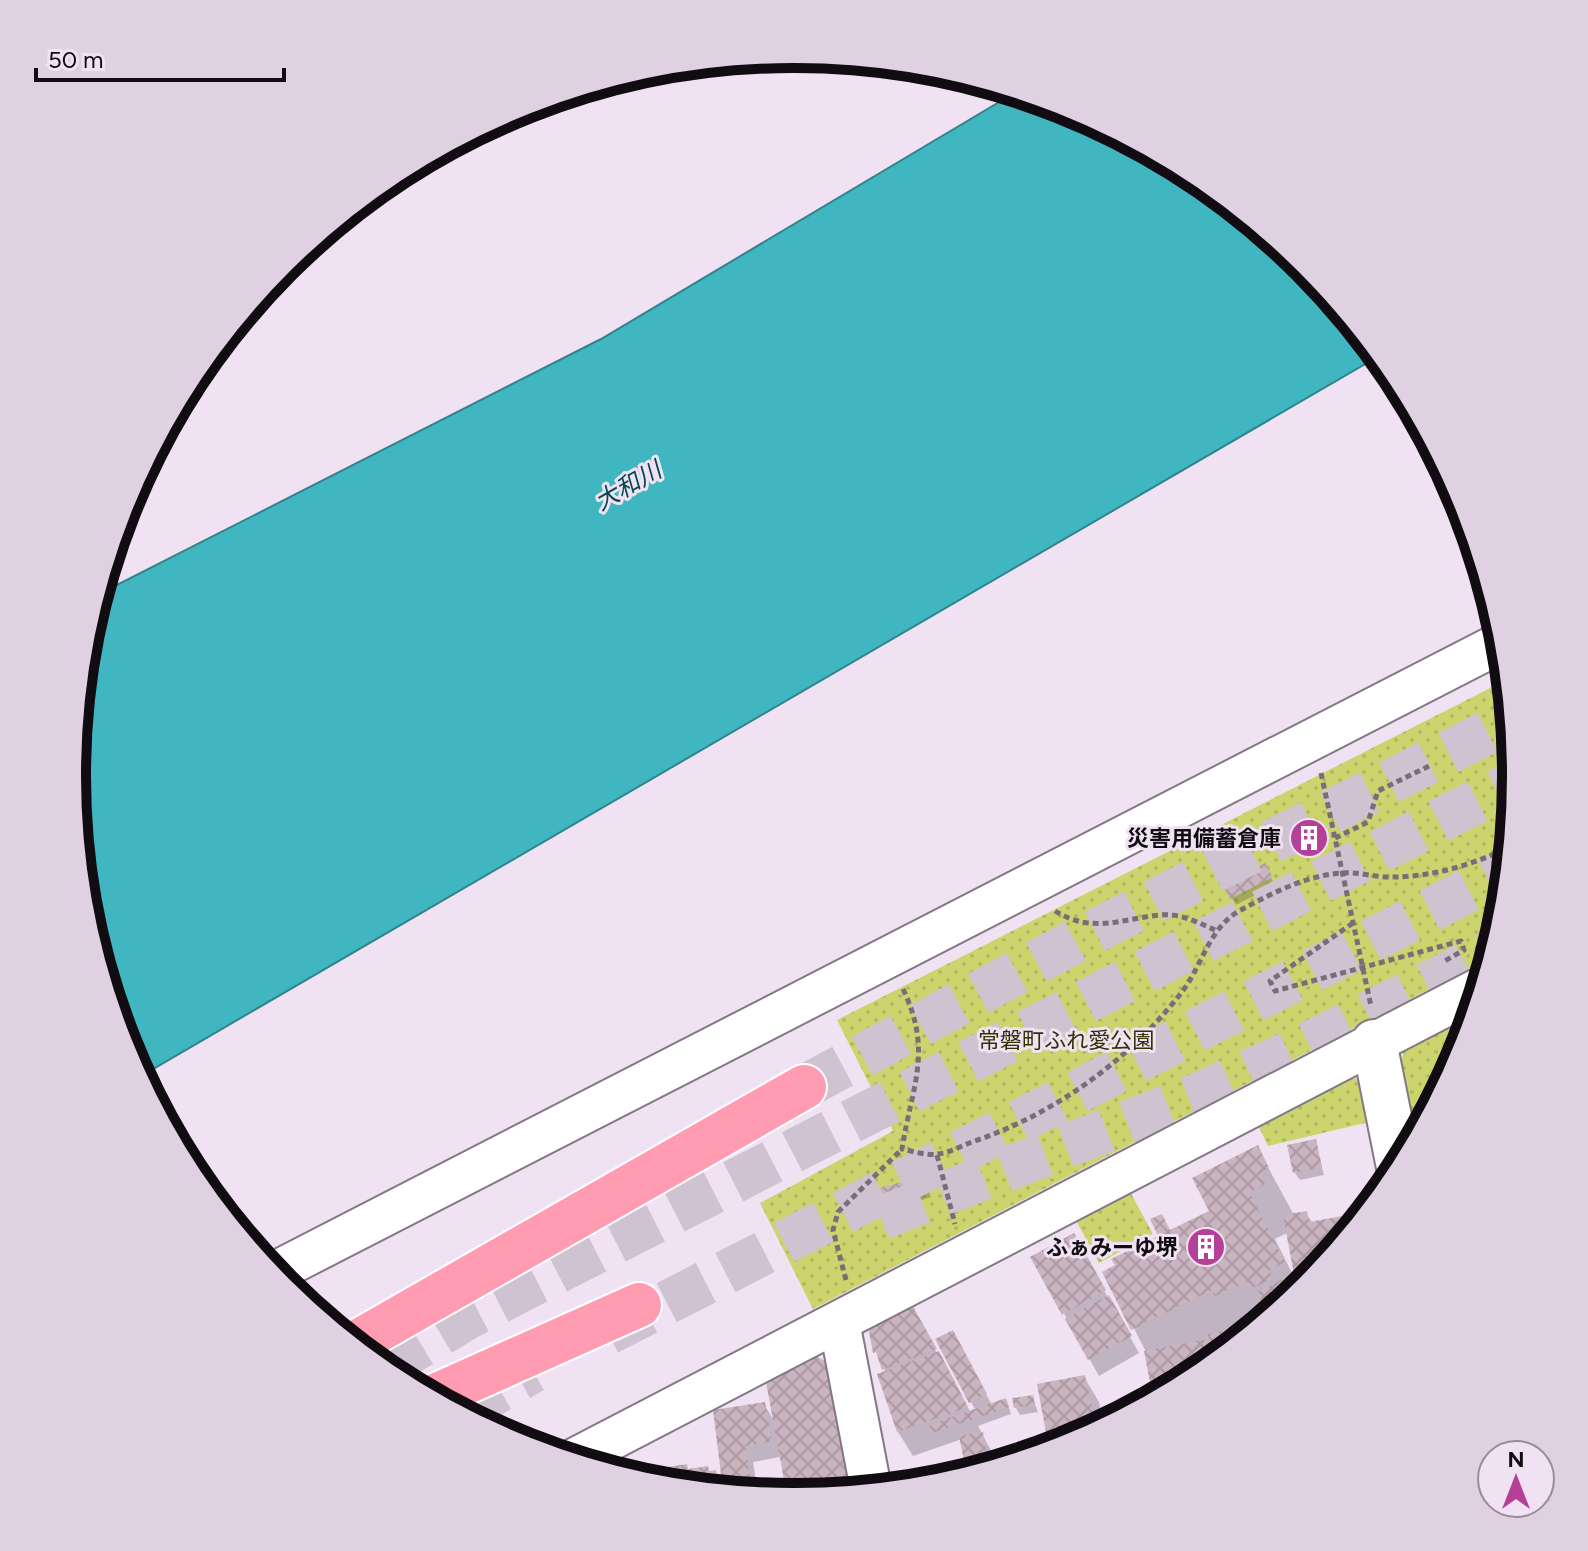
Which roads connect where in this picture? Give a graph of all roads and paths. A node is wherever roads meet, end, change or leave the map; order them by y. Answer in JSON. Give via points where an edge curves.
{"nodes":[{"id":1,"x":1490,"y":648,"type":"edge"},
{"id":2,"x":1314,"y":741,"type":"junction"},
{"id":3,"x":1431,"y":765,"type":"dead end"},
{"id":4,"x":1335,"y":838,"type":"junction"},
{"id":5,"x":1497,"y":853,"type":"edge"},
{"id":6,"x":1342,"y":873,"type":"junction"},
{"id":7,"x":1038,"y":882,"type":"junction"},
{"id":8,"x":1353,"y":923,"type":"junction"},
{"id":9,"x":1215,"y":930,"type":"junction"},
{"id":10,"x":888,"y":960,"type":"junction"},
{"id":11,"x":1438,"y":966,"type":"dead end"},
{"id":12,"x":1362,"y":967,"type":"junction"},
{"id":13,"x":1466,"y":995,"type":"edge"},
{"id":14,"x":1384,"y":999,"type":"dead end"},
{"id":15,"x":1374,"y":1042,"type":"junction"},
{"id":16,"x":804,"y":1087,"type":"tunnel mouth"},
{"id":17,"x":1395,"y":1148,"type":"edge"},
{"id":18,"x":902,"y":1149,"type":"junction"},
{"id":19,"x":937,"y":1155,"type":"junction"},
{"id":20,"x":956,"y":1228,"type":"dead end"},
{"id":21,"x":285,"y":1267,"type":"edge"},
{"id":22,"x":860,"y":1273,"type":"dead end"},
{"id":23,"x":639,"y":1305,"type":"tunnel mouth"},
{"id":24,"x":839,"y":1322,"type":"junction"},
{"id":25,"x":364,"y":1338,"type":"edge"},
{"id":26,"x":446,"y":1391,"type":"edge"},
{"id":27,"x":588,"y":1452,"type":"edge"},
{"id":28,"x":869,"y":1478,"type":"edge"}],
"edges":[{"from":1,"to":2,"type":"street"},
{"from":2,"to":4,"type":"path"},
{"from":2,"to":7,"type":"street"},
{"from":3,"to":4,"type":"path","via":[[1378,791],[1368,822]]},
{"from":4,"to":6,"type":"path"},
{"from":5,"to":6,"type":"path","via":[[1431,874]]},
{"from":6,"to":8,"type":"path"},
{"from":6,"to":9,"type":"path","via":[[1299,881],[1238,911]]},
{"from":7,"to":9,"type":"path","via":[[1055,912],[1090,925],[1160,915],[1184,916]]},
{"from":7,"to":10,"type":"street"},
{"from":8,"to":12,"type":"path"},
{"from":8,"to":12,"type":"path","via":[[1270,981],[1275,991]]},
{"from":9,"to":19,"type":"path","via":[[1183,990],[1142,1039],[1094,1078],[1046,1111]]},
{"from":10,"to":18,"type":"path","via":[[913,1011],[921,1044]]},
{"from":10,"to":21,"type":"street"},
{"from":11,"to":12,"type":"path","via":[[1464,950],[1461,941]]},
{"from":12,"to":14,"type":"path","via":[[1371,1007]]},
{"from":13,"to":15,"type":"street"},
{"from":15,"to":17,"type":"street"},
{"from":15,"to":24,"type":"street"},
{"from":16,"to":25,"type":"highway"},
{"from":18,"to":19,"type":"path"},
{"from":18,"to":22,"type":"path","via":[[838,1212],[833,1230],[846,1280]]},
{"from":19,"to":20,"type":"path"},
{"from":23,"to":26,"type":"highway"},
{"from":24,"to":27,"type":"street"},
{"from":24,"to":28,"type":"street"}]}
